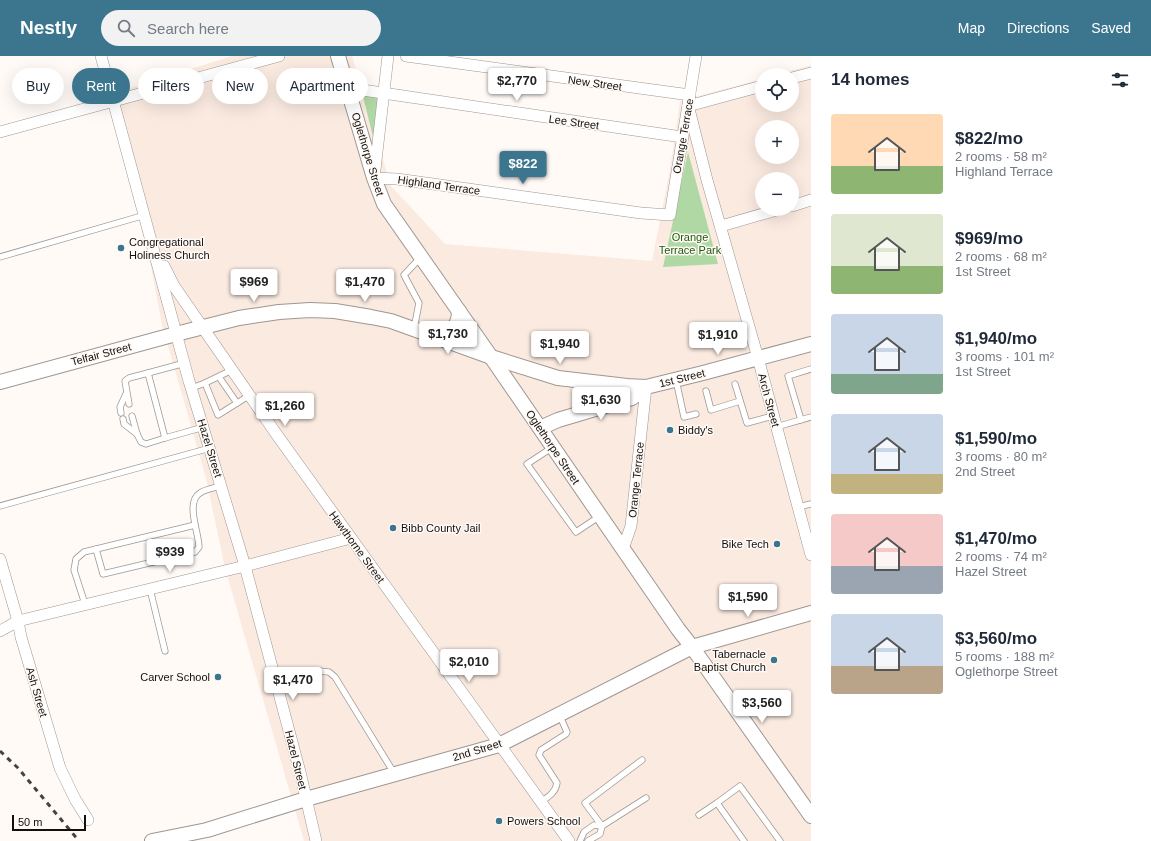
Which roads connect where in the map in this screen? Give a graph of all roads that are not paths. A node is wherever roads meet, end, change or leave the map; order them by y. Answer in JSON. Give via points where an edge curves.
{"nodes":[{"id":1,"x":101,"y":56,"type":"edge"},
{"id":2,"x":279,"y":56,"type":"edge"},
{"id":3,"x":338,"y":56,"type":"edge"},
{"id":4,"x":388,"y":56,"type":"edge"},
{"id":5,"x":406,"y":56,"type":"edge"},
{"id":6,"x":696,"y":56,"type":"edge"},
{"id":7,"x":104,"y":68,"type":"edge"},
{"id":8,"x":342,"y":68,"type":"edge"},
{"id":9,"x":811,"y":73,"type":"edge"},
{"id":10,"x":799,"y":76,"type":"edge"},
{"id":11,"x":755,"y":87,"type":"edge"},
{"id":12,"x":368,"y":91,"type":"edge"},
{"id":13,"x":384,"y":94,"type":"junction"},
{"id":14,"x":130,"y":98,"type":"edge"},
{"id":15,"x":689,"y":101,"type":"junction"},
{"id":16,"x":106,"y":104,"type":"edge"},
{"id":17,"x":115,"y":104,"type":"edge"},
{"id":18,"x":353,"y":104,"type":"edge"},
{"id":19,"x":0,"y":132,"type":"edge"},
{"id":20,"x":682,"y":137,"type":"junction"},
{"id":21,"x":374,"y":178,"type":"junction"},
{"id":22,"x":811,"y":200,"type":"edge"},
{"id":23,"x":799,"y":204,"type":"edge"},
{"id":24,"x":145,"y":215,"type":"junction"},
{"id":25,"x":670,"y":215,"type":"joint"},
{"id":26,"x":756,"y":216,"type":"edge"},
{"id":27,"x":721,"y":226,"type":"junction"},
{"id":28,"x":154,"y":246,"type":"junction"},
{"id":29,"x":0,"y":257,"type":"edge"},
{"id":30,"x":421,"y":257,"type":"junction"},
{"id":31,"x":459,"y":311,"type":"junction"},
{"id":32,"x":203,"y":328,"type":"junction"},
{"id":33,"x":414,"y":329,"type":"junction"},
{"id":34,"x":176,"y":334,"type":"junction"},
{"id":35,"x":437,"y":337,"type":"junction"},
{"id":36,"x":811,"y":344,"type":"edge"},
{"id":37,"x":491,"y":357,"type":"junction"},
{"id":38,"x":758,"y":358,"type":"junction"},
{"id":39,"x":185,"y":363,"type":"junction"},
{"id":40,"x":811,"y":369,"type":"edge"},
{"id":41,"x":232,"y":370,"type":"junction"},
{"id":42,"x":148,"y":373,"type":"junction"},
{"id":43,"x":219,"y":376,"type":"junction"},
{"id":44,"x":676,"y":380,"type":"junction"},
{"id":45,"x":0,"y":382,"type":"edge"},
{"id":46,"x":205,"y":383,"type":"junction"},
{"id":47,"x":735,"y":384,"type":"dead end"},
{"id":48,"x":646,"y":387,"type":"junction"},
{"id":49,"x":192,"y":388,"type":"junction"},
{"id":50,"x":706,"y":391,"type":"dead end"},
{"id":51,"x":126,"y":394,"type":"junction"},
{"id":52,"x":250,"y":395,"type":"junction"},
{"id":53,"x":740,"y":401,"type":"junction"},
{"id":54,"x":237,"y":403,"type":"junction"},
{"id":55,"x":129,"y":404,"type":"dead end"},
{"id":56,"x":696,"y":414,"type":"dead end"},
{"id":57,"x":132,"y":416,"type":"dead end"},
{"id":58,"x":773,"y":416,"type":"junction"},
{"id":59,"x":811,"y":417,"type":"edge"},
{"id":60,"x":801,"y":420,"type":"junction"},
{"id":61,"x":204,"y":427,"type":"junction"},
{"id":62,"x":776,"y":427,"type":"junction"},
{"id":63,"x":540,"y":428,"type":"junction"},
{"id":64,"x":136,"y":434,"type":"junction"},
{"id":65,"x":165,"y":438,"type":"junction"},
{"id":66,"x":553,"y":447,"type":"junction"},
{"id":67,"x":210,"y":448,"type":"junction"},
{"id":68,"x":221,"y":486,"type":"junction"},
{"id":69,"x":811,"y":504,"type":"edge"},
{"id":70,"x":0,"y":506,"type":"edge"},
{"id":71,"x":798,"y":507,"type":"junction"},
{"id":72,"x":600,"y":516,"type":"junction"},
{"id":73,"x":195,"y":525,"type":"junction"},
{"id":74,"x":351,"y":538,"type":"junction"},
{"id":75,"x":96,"y":549,"type":"junction"},
{"id":76,"x":623,"y":549,"type":"junction"},
{"id":77,"x":811,"y":555,"type":"edge"},
{"id":78,"x":0,"y":559,"type":"edge"},
{"id":79,"x":245,"y":566,"type":"junction"},
{"id":80,"x":150,"y":589,"type":"junction"},
{"id":81,"x":84,"y":604,"type":"junction"},
{"id":82,"x":811,"y":614,"type":"edge"},
{"id":83,"x":18,"y":621,"type":"junction"},
{"id":84,"x":0,"y":631,"type":"edge"},
{"id":85,"x":692,"y":647,"type":"junction"},
{"id":86,"x":165,"y":651,"type":"dead end"},
{"id":87,"x":277,"y":688,"type":"junction"},
{"id":88,"x":559,"y":714,"type":"junction"},
{"id":89,"x":499,"y":745,"type":"junction"},
{"id":90,"x":642,"y":760,"type":"dead end"},
{"id":91,"x":394,"y":774,"type":"junction"},
{"id":92,"x":646,"y":798,"type":"dead end"},
{"id":93,"x":306,"y":799,"type":"junction"},
{"id":94,"x":541,"y":802,"type":"junction"},
{"id":95,"x":717,"y":803,"type":"junction"},
{"id":96,"x":699,"y":815,"type":"dead end"},
{"id":97,"x":811,"y":816,"type":"edge"},
{"id":98,"x":88,"y":820,"type":"dead end"},
{"id":99,"x":602,"y":826,"type":"junction"},
{"id":100,"x":152,"y":841,"type":"edge"},
{"id":101,"x":316,"y":841,"type":"edge"},
{"id":102,"x":569,"y":841,"type":"edge"},
{"id":103,"x":580,"y":841,"type":"edge"},
{"id":104,"x":588,"y":841,"type":"edge"},
{"id":105,"x":744,"y":841,"type":"edge"},
{"id":106,"x":780,"y":841,"type":"edge"}],
"edges":[{"from":1,"to":7,"type":"street","name":"Hazel Street"},
{"from":2,"to":14,"type":"street"},
{"from":3,"to":8,"type":"street","name":"Oglethorpe Street"},
{"from":4,"to":13,"type":"street"},
{"from":5,"to":15,"type":"street","name":"New Street"},
{"from":6,"to":15,"type":"street","name":"Orange Terrace"},
{"from":9,"to":10,"type":"street"},
{"from":11,"to":15,"type":"street","name":"New Street"},
{"from":12,"to":13,"type":"street","name":"Lee Street"},
{"from":13,"to":20,"type":"street","name":"Lee Street"},
{"from":13,"to":21,"type":"street"},
{"from":15,"to":20,"type":"street","name":"Orange Terrace"},
{"from":15,"to":27,"type":"street","name":"Arch Street","via":[[707,180]]},
{"from":16,"to":19,"type":"street"},
{"from":17,"to":24,"type":"street","name":"Hazel Street"},
{"from":18,"to":21,"type":"street","name":"Oglethorpe Street"},
{"from":20,"to":25,"type":"street","name":"Orange Terrace"},
{"from":21,"to":25,"type":"street","name":"Highland Terrace"},
{"from":21,"to":30,"type":"street","name":"Oglethorpe Street","via":[[384,204]]},
{"from":22,"to":23,"type":"street"},
{"from":24,"to":28,"type":"street","name":"Hazel Street"},
{"from":24,"to":29,"type":"lane"},
{"from":26,"to":27,"type":"street"},
{"from":27,"to":38,"type":"street","name":"Arch Street"},
{"from":28,"to":32,"type":"street","name":"Hawthorne Street","via":[[174,286]]},
{"from":28,"to":34,"type":"street","name":"Hazel Street"},
{"from":30,"to":31,"type":"street","name":"Oglethorpe Street"},
{"from":30,"to":33,"type":"lane","via":[[404,275],[419,303]]},
{"from":31,"to":35,"type":"street","via":[[459,319],[455,326]]},
{"from":31,"to":37,"type":"street","name":"Oglethorpe Street"},
{"from":32,"to":33,"type":"street","name":"1st Street","via":[[239,318],[310,310],[371,317]]},
{"from":32,"to":34,"type":"street","name":"Telfair Street"},
{"from":32,"to":41,"type":"street","name":"Hawthorne Street"},
{"from":33,"to":35,"type":"street","name":"1st Street"},
{"from":34,"to":39,"type":"street","name":"Hazel Street"},
{"from":34,"to":45,"type":"street","name":"Telfair Street"},
{"from":35,"to":37,"type":"street","name":"1st Street"},
{"from":36,"to":38,"type":"street","name":"1st Street"},
{"from":37,"to":48,"type":"street","name":"1st Street","via":[[558,378]]},
{"from":37,"to":63,"type":"street","name":"Oglethorpe Street"},
{"from":38,"to":44,"type":"street","name":"1st Street"},
{"from":38,"to":58,"type":"street","name":"Arch Street"},
{"from":39,"to":42,"type":"lane"},
{"from":39,"to":49,"type":"street","name":"Hazel Street"},
{"from":40,"to":60,"type":"lane","via":[[788,376]]},
{"from":41,"to":43,"type":"lane"},
{"from":41,"to":52,"type":"street","name":"Hawthorne Street"},
{"from":42,"to":51,"type":"lane","via":[[125,381]]},
{"from":42,"to":65,"type":"lane"},
{"from":43,"to":46,"type":"lane"},
{"from":43,"to":54,"type":"lane"},
{"from":44,"to":48,"type":"street","name":"1st Street"},
{"from":44,"to":56,"type":"lane","via":[[684,417]]},
{"from":46,"to":49,"type":"lane"},
{"from":46,"to":54,"type":"lane","via":[[218,415]]},
{"from":47,"to":53,"type":"lane"},
{"from":48,"to":63,"type":"street","via":[[632,398],[558,420]]},
{"from":48,"to":76,"type":"street","name":"Orange Terrace","via":[[631,526]]},
{"from":49,"to":61,"type":"street","name":"Hazel Street"},
{"from":50,"to":53,"type":"lane","via":[[709,410]]},
{"from":51,"to":55,"type":"lane"},
{"from":51,"to":64,"type":"lane","via":[[120,407],[122,416],[124,424]]},
{"from":52,"to":54,"type":"lane"},
{"from":52,"to":74,"type":"street","name":"Hawthorne Street"},
{"from":53,"to":58,"type":"lane","via":[[747,423]]},
{"from":57,"to":64,"type":"lane"},
{"from":58,"to":62,"type":"street","name":"Arch Street"},
{"from":59,"to":60,"type":"lane"},
{"from":60,"to":62,"type":"lane"},
{"from":61,"to":65,"type":"lane"},
{"from":61,"to":67,"type":"street","name":"Hazel Street"},
{"from":62,"to":71,"type":"street","name":"Arch Street"},
{"from":63,"to":66,"type":"street","name":"Oglethorpe Street"},
{"from":64,"to":65,"type":"lane","via":[[141,442],[146,444]]},
{"from":66,"to":72,"type":"street","name":"Oglethorpe Street"},
{"from":66,"to":72,"type":"lane","via":[[527,464],[576,532]]},
{"from":67,"to":68,"type":"street","name":"Hazel Street"},
{"from":67,"to":70,"type":"lane"},
{"from":68,"to":73,"type":"lane","via":[[198,494],[193,502]]},
{"from":68,"to":79,"type":"street","name":"Hazel Street"},
{"from":69,"to":71,"type":"lane"},
{"from":71,"to":77,"type":"street","name":"Arch Street"},
{"from":72,"to":76,"type":"street","name":"Oglethorpe Street"},
{"from":73,"to":75,"type":"lane"},
{"from":73,"to":75,"type":"lane","via":[[199,548],[195,552],[179,556],[103,574]]},
{"from":74,"to":79,"type":"street"},
{"from":74,"to":89,"type":"street","name":"Hawthorne Street"},
{"from":75,"to":81,"type":"lane","via":[[84,552],[76,559],[74,570]]},
{"from":76,"to":85,"type":"street","name":"Oglethorpe Street"},
{"from":78,"to":83,"type":"street","name":"Ash Street"},
{"from":79,"to":80,"type":"street"},
{"from":79,"to":87,"type":"street","name":"Hazel Street"},
{"from":80,"to":81,"type":"street"},
{"from":80,"to":86,"type":"lane"},
{"from":81,"to":83,"type":"street"},
{"from":82,"to":85,"type":"street","name":"2nd Street"},
{"from":83,"to":84,"type":"street"},
{"from":83,"to":98,"type":"street","name":"Ash Street","via":[[60,768]]},
{"from":85,"to":88,"type":"street","name":"2nd Street"},
{"from":85,"to":97,"type":"street","name":"Oglethorpe Street"},
{"from":87,"to":91,"type":"lane","via":[[319,671],[329,672],[336,677]]},
{"from":87,"to":93,"type":"street","name":"Hazel Street"},
{"from":88,"to":89,"type":"street","name":"2nd Street"},
{"from":88,"to":94,"type":"lane","via":[[567,732],[541,750],[539,755],[557,787]]},
{"from":89,"to":91,"type":"street","name":"2nd Street"},
{"from":89,"to":94,"type":"street","name":"Hawthorne Street"},
{"from":90,"to":99,"type":"lane","via":[[585,803]]},
{"from":91,"to":93,"type":"street","name":"2nd Street"},
{"from":92,"to":99,"type":"lane"},
{"from":93,"to":100,"type":"street","name":"2nd Street","via":[[207,830]]},
{"from":93,"to":101,"type":"street","name":"Hazel Street"},
{"from":94,"to":102,"type":"street","name":"Hawthorne Street"},
{"from":95,"to":96,"type":"lane"},
{"from":95,"to":105,"type":"lane"},
{"from":95,"to":106,"type":"lane","via":[[740,786]]},
{"from":99,"to":103,"type":"lane","via":[[594,825],[584,832]]},
{"from":99,"to":104,"type":"lane","via":[[600,834]]}]}
